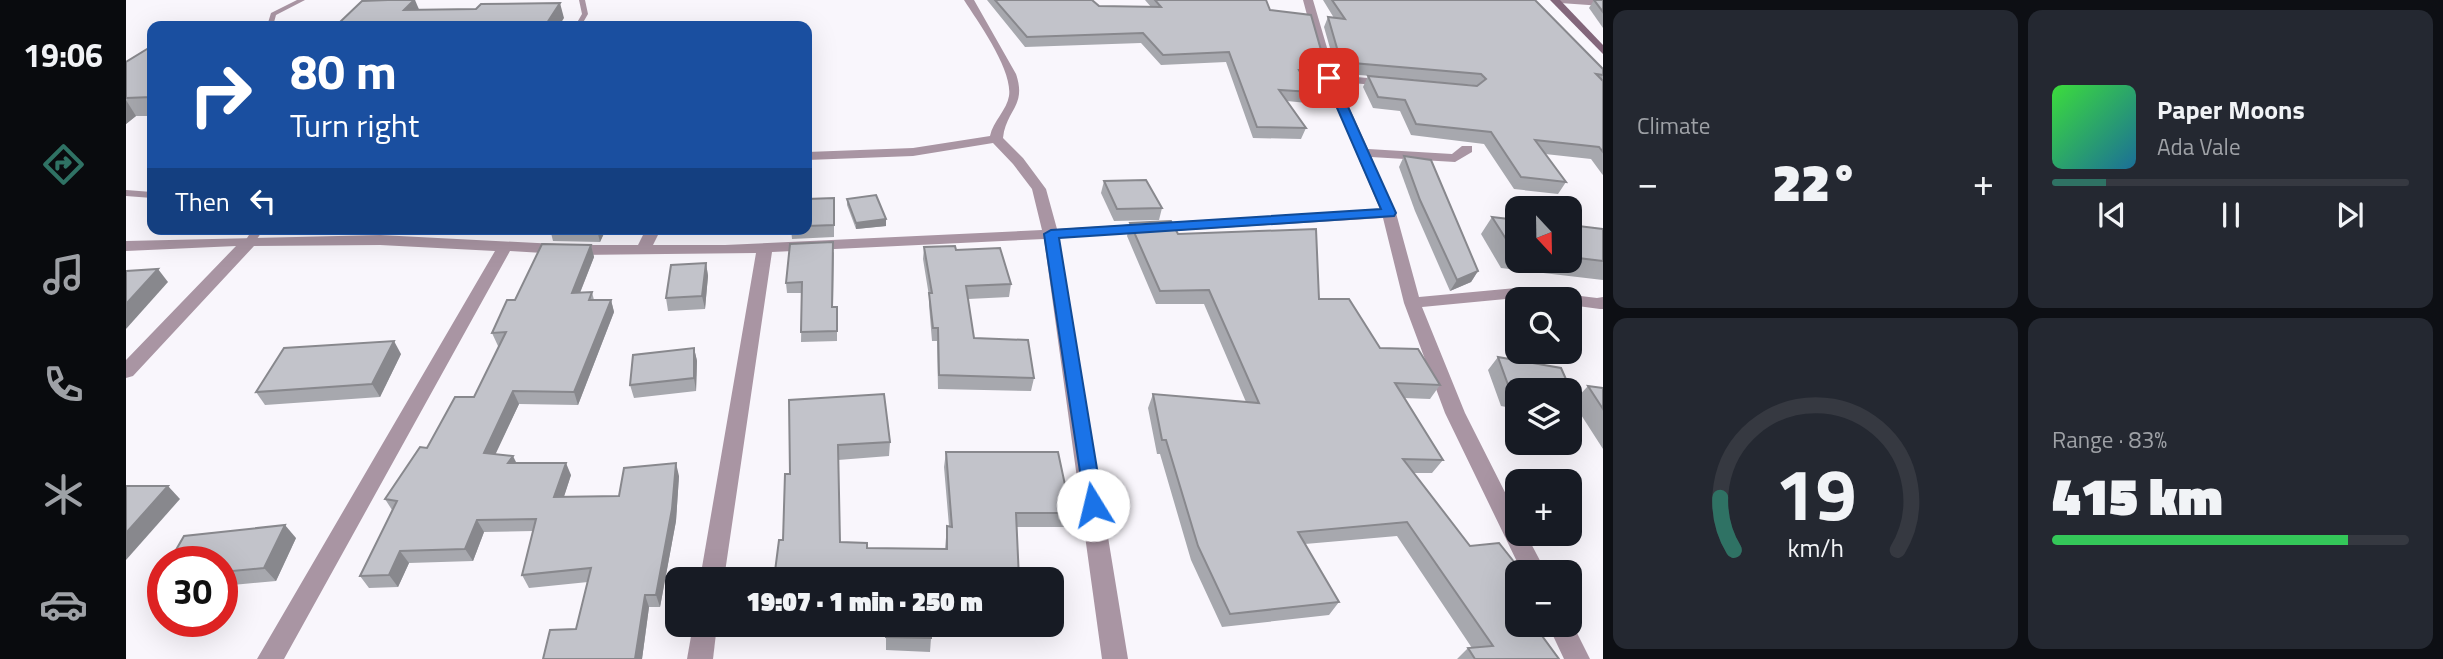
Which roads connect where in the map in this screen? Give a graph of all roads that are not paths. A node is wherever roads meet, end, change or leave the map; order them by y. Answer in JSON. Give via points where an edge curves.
{"nodes":[{"id":1,"x":302,"y":0,"type":"edge"},
{"id":2,"x":582,"y":0,"type":"edge"},
{"id":3,"x":969,"y":0,"type":"edge"},
{"id":4,"x":1308,"y":0,"type":"edge"},
{"id":5,"x":1558,"y":0,"type":"edge"},
{"id":6,"x":1603,"y":4,"type":"edge"},
{"id":7,"x":272,"y":21,"type":"edge"},
{"id":8,"x":581,"y":21,"type":"edge"},
{"id":9,"x":1603,"y":51,"type":"edge"},
{"id":10,"x":1329,"y":78,"type":"junction"},
{"id":11,"x":1407,"y":85,"type":"edge"},
{"id":12,"x":996,"y":139,"type":"junction"},
{"id":13,"x":1467,"y":149,"type":"dead end"},
{"id":14,"x":1364,"y":153,"type":"junction"},
{"id":15,"x":812,"y":156,"type":"edge"},
{"id":16,"x":126,"y":193,"type":"edge"},
{"id":17,"x":147,"y":195,"type":"edge"},
{"id":18,"x":1389,"y":213,"type":"junction"},
{"id":19,"x":1051,"y":234,"type":"junction"},
{"id":20,"x":254,"y":235,"type":"edge"},
{"id":21,"x":651,"y":235,"type":"edge"},
{"id":22,"x":506,"y":245,"type":"junction"},
{"id":23,"x":126,"y":246,"type":"edge"},
{"id":24,"x":765,"y":248,"type":"junction"},
{"id":25,"x":643,"y":250,"type":"junction"},
{"id":26,"x":1505,"y":294,"type":"edge"},
{"id":27,"x":1582,"y":302,"type":"edge"},
{"id":28,"x":1603,"y":302,"type":"edge"},
{"id":29,"x":1412,"y":303,"type":"junction"},
{"id":30,"x":126,"y":371,"type":"edge"},
{"id":31,"x":1528,"y":560,"type":"edge"},
{"id":32,"x":714,"y":567,"type":"edge"},
{"id":33,"x":703,"y":637,"type":"edge"},
{"id":34,"x":1566,"y":637,"type":"edge"},
{"id":35,"x":270,"y":659,"type":"edge"},
{"id":36,"x":699,"y":659,"type":"edge"},
{"id":37,"x":1115,"y":659,"type":"edge"},
{"id":38,"x":1577,"y":659,"type":"edge"}],
"edges":[{"from":1,"to":7,"type":"lane","via":[[274,14]]},
{"from":2,"to":8,"type":"lane","via":[[585,14]]},
{"from":3,"to":12,"type":"street","via":[[1015,86],[1015,97],[1000,119]]},
{"from":4,"to":10,"type":"street"},
{"from":5,"to":6,"type":"street"},
{"from":5,"to":9,"type":"main road"},
{"from":10,"to":11,"type":"street"},
{"from":10,"to":14,"type":"street"},
{"from":12,"to":15,"type":"street","via":[[913,152]]},
{"from":12,"to":19,"type":"street","via":[[1039,189]]},
{"from":13,"to":14,"type":"street","via":[[1455,159]]},
{"from":14,"to":18,"type":"street"},
{"from":16,"to":17,"type":"lane"},
{"from":18,"to":19,"type":"street"},
{"from":18,"to":29,"type":"street"},
{"from":19,"to":24,"type":"street"},
{"from":19,"to":37,"type":"street"},
{"from":20,"to":22,"type":"street"},
{"from":20,"to":23,"type":"street"},
{"from":20,"to":30,"type":"street"},
{"from":21,"to":25,"type":"street"},
{"from":22,"to":25,"type":"street"},
{"from":22,"to":35,"type":"street"},
{"from":24,"to":25,"type":"street"},
{"from":24,"to":32,"type":"street"},
{"from":26,"to":29,"type":"street"},
{"from":27,"to":28,"type":"street"},
{"from":29,"to":31,"type":"street","via":[[1455,413]]},
{"from":33,"to":36,"type":"street"},
{"from":34,"to":38,"type":"street"}]}
